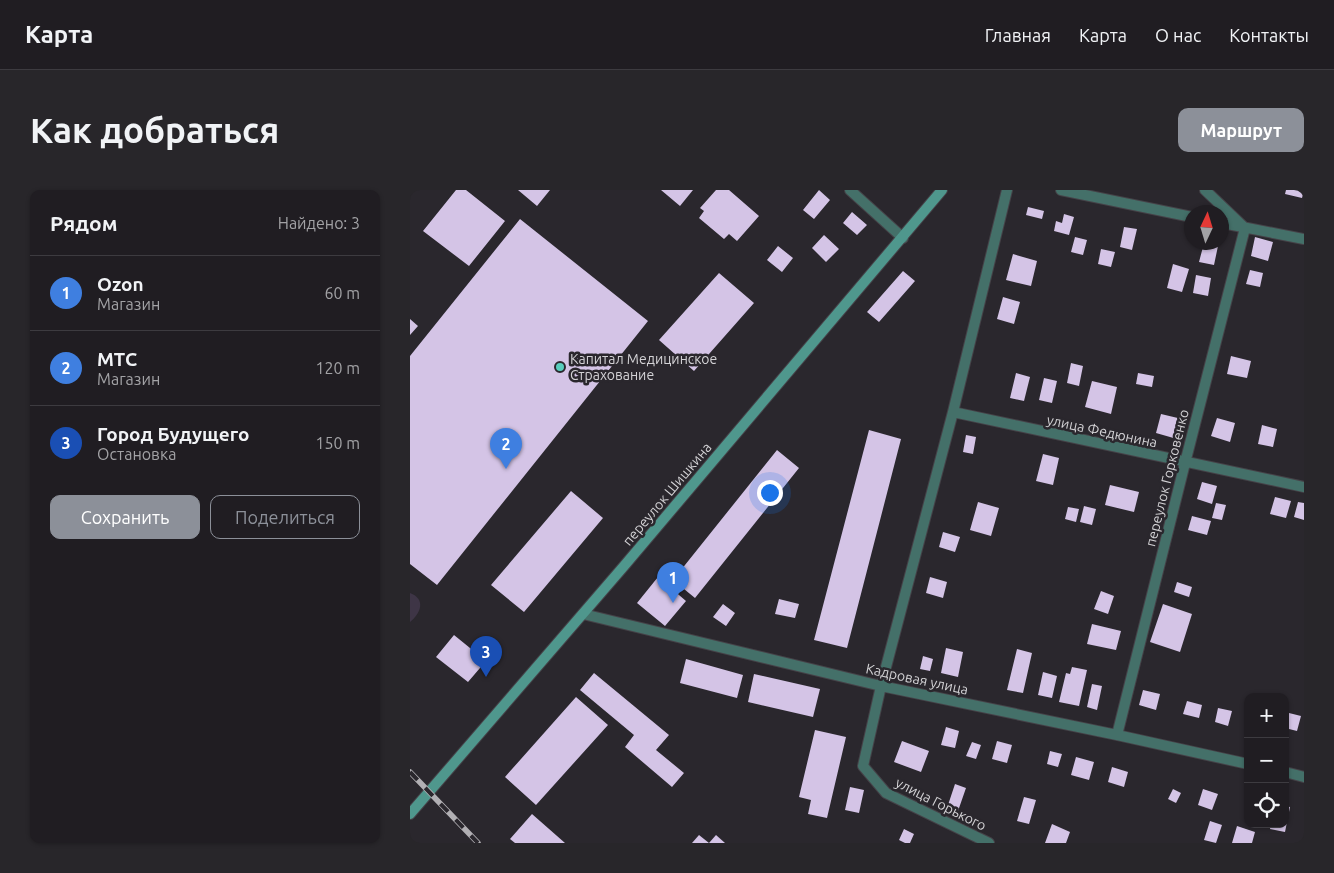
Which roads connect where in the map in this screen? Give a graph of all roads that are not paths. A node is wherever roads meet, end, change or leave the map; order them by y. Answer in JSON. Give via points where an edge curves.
{"nodes":[{"id":1,"x":850,"y":190,"type":"edge"},
{"id":2,"x":942,"y":190,"type":"edge"},
{"id":3,"x":1007,"y":190,"type":"edge"},
{"id":4,"x":1061,"y":190,"type":"edge"},
{"id":5,"x":1205,"y":190,"type":"edge"},
{"id":6,"x":1184,"y":215,"type":"edge"},
{"id":7,"x":1229,"y":225,"type":"edge"},
{"id":8,"x":1245,"y":228,"type":"junction"},
{"id":9,"x":903,"y":238,"type":"junction"},
{"id":10,"x":1304,"y":239,"type":"edge"},
{"id":11,"x":953,"y":412,"type":"junction"},
{"id":12,"x":1184,"y":463,"type":"junction"},
{"id":13,"x":1304,"y":487,"type":"edge"},
{"id":14,"x":583,"y":614,"type":"junction"},
{"id":15,"x":880,"y":686,"type":"junction"},
{"id":16,"x":1117,"y":735,"type":"junction"},
{"id":17,"x":1244,"y":763,"type":"edge"},
{"id":18,"x":1289,"y":773,"type":"edge"},
{"id":19,"x":1304,"y":776,"type":"edge"},
{"id":20,"x":410,"y":814,"type":"edge"},
{"id":21,"x":989,"y":843,"type":"edge"}],
"edges":[{"from":1,"to":9,"type":"street"},
{"from":2,"to":9,"type":"main road","name":"переулок Шишкина"},
{"from":3,"to":11,"type":"street"},
{"from":4,"to":6,"type":"street"},
{"from":5,"to":8,"type":"street"},
{"from":7,"to":8,"type":"street"},
{"from":8,"to":10,"type":"street"},
{"from":8,"to":12,"type":"street","name":"переулок Горковенко"},
{"from":9,"to":14,"type":"main road","name":"переулок Шишкина"},
{"from":11,"to":12,"type":"street","name":"улица Федюнина"},
{"from":11,"to":15,"type":"street"},
{"from":12,"to":13,"type":"street","name":"улица Федюнина"},
{"from":12,"to":16,"type":"street","name":"переулок Горковенко"},
{"from":14,"to":15,"type":"street","name":"Кадровая улица"},
{"from":14,"to":20,"type":"main road","name":"переулок Шишкина"},
{"from":15,"to":16,"type":"street","name":"Кадровая улица"},
{"from":15,"to":21,"type":"street","name":"улица Горького","via":[[863,766],[886,793]]},
{"from":16,"to":17,"type":"street","name":"Кадровая улица"},
{"from":18,"to":19,"type":"street"}]}
